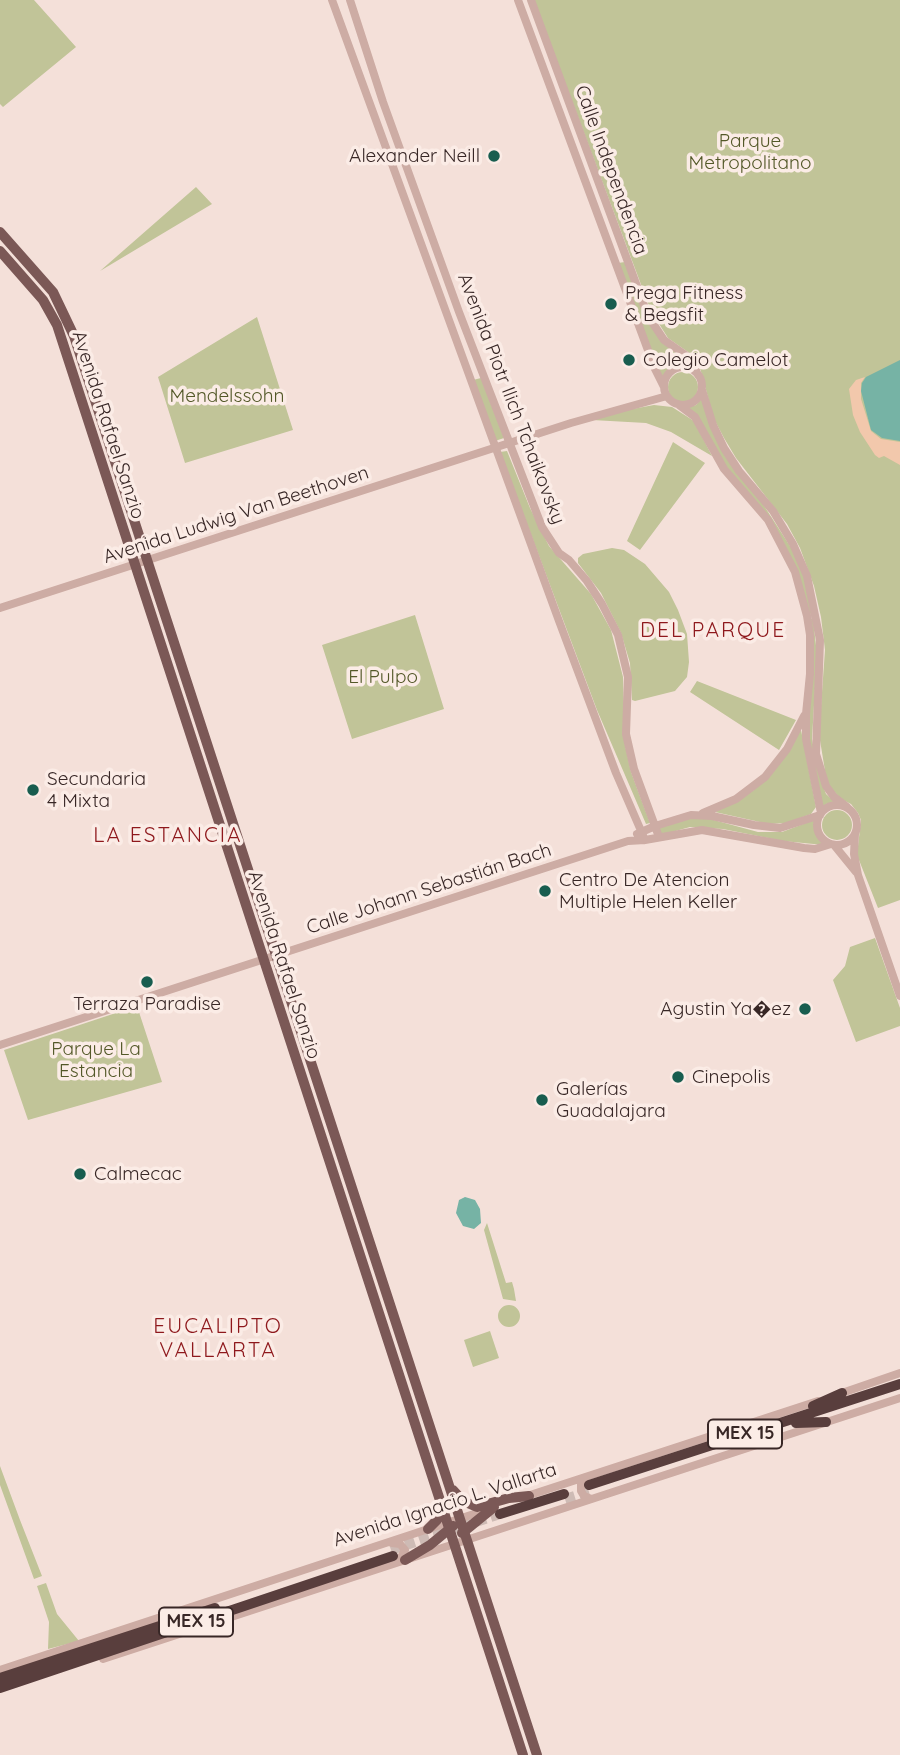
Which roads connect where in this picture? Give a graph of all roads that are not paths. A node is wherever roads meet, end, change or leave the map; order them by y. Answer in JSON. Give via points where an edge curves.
{"nodes":[{"id":1,"x":332,"y":0,"type":"edge"},
{"id":2,"x":350,"y":0,"type":"edge"},
{"id":3,"x":518,"y":0,"type":"edge"},
{"id":4,"x":531,"y":0,"type":"edge"},
{"id":5,"x":0,"y":232,"type":"edge"},
{"id":6,"x":0,"y":251,"type":"edge"},
{"id":7,"x":698,"y":375,"type":"junction"},
{"id":8,"x":702,"y":390,"type":"junction"},
{"id":9,"x":665,"y":392,"type":"junction"},
{"id":10,"x":679,"y":405,"type":"junction"},
{"id":11,"x":508,"y":443,"type":"junction"},
{"id":12,"x":495,"y":447,"type":"junction"},
{"id":13,"x":147,"y":560,"type":"junction"},
{"id":14,"x":135,"y":564,"type":"junction"},
{"id":15,"x":0,"y":608,"type":"edge"},
{"id":16,"x":812,"y":615,"type":"junction"},
{"id":17,"x":806,"y":714,"type":"junction"},
{"id":18,"x":847,"y":807,"type":"junction"},
{"id":19,"x":821,"y":814,"type":"junction"},
{"id":20,"x":699,"y":815,"type":"junction"},
{"id":21,"x":655,"y":825,"type":"junction"},
{"id":22,"x":855,"y":834,"type":"junction"},
{"id":23,"x":643,"y":836,"type":"junction"},
{"id":24,"x":659,"y":837,"type":"junction"},
{"id":25,"x":832,"y":845,"type":"junction"},
{"id":26,"x":858,"y":875,"type":"junction"},
{"id":27,"x":277,"y":956,"type":"junction"},
{"id":28,"x":264,"y":960,"type":"junction"},
{"id":29,"x":900,"y":996,"type":"edge"},
{"id":30,"x":0,"y":1045,"type":"edge"},
{"id":31,"x":900,"y":1373,"type":"edge"},
{"id":32,"x":900,"y":1387,"type":"edge"},
{"id":33,"x":842,"y":1393,"type":"junction"},
{"id":34,"x":900,"y":1398,"type":"edge"},
{"id":35,"x":825,"y":1422,"type":"junction"},
{"id":36,"x":796,"y":1423,"type":"junction"},
{"id":37,"x":765,"y":1428,"type":"junction"},
{"id":38,"x":573,"y":1482,"type":"junction"},
{"id":39,"x":450,"y":1486,"type":"junction"},
{"id":40,"x":589,"y":1488,"type":"junction"},
{"id":41,"x":529,"y":1496,"type":"junction"},
{"id":42,"x":439,"y":1499,"type":"junction"},
{"id":43,"x":567,"y":1499,"type":"junction"},
{"id":44,"x":499,"y":1514,"type":"junction"},
{"id":45,"x":460,"y":1518,"type":"junction"},
{"id":46,"x":448,"y":1526,"type":"junction"},
{"id":47,"x":428,"y":1529,"type":"junction"},
{"id":48,"x":465,"y":1536,"type":"junction"},
{"id":49,"x":454,"y":1545,"type":"junction"},
{"id":50,"x":394,"y":1555,"type":"junction"},
{"id":51,"x":305,"y":1586,"type":"junction"},
{"id":52,"x":231,"y":1617,"type":"junction"},
{"id":53,"x":107,"y":1635,"type":"junction"},
{"id":54,"x":71,"y":1655,"type":"junction"},
{"id":55,"x":88,"y":1664,"type":"joint"},
{"id":56,"x":0,"y":1670,"type":"edge"},
{"id":57,"x":0,"y":1678,"type":"edge"},
{"id":58,"x":0,"y":1690,"type":"edge"},
{"id":59,"x":523,"y":1755,"type":"edge"},
{"id":60,"x":537,"y":1755,"type":"edge"}],
"edges":[{"from":1,"to":12,"type":"street","name":"Avenida Piotr Ilich Tchaikovsky"},
{"from":2,"to":11,"type":"street","name":"Avenida Piotr Ilich Tchaikovsky"},
{"from":3,"to":9,"type":"street","name":"Calle Independencia"},
{"from":4,"to":7,"type":"street","name":"Calle Independencia","via":[[648,316],[663,340],[691,359]]},
{"from":5,"to":13,"type":"main road","name":"Avenida Rafael Sanzio","via":[[53,292],[66,316]]},
{"from":6,"to":14,"type":"main road","name":"Avenida Rafael Sanzio","via":[[54,315]]},
{"from":7,"to":8,"type":"street"},
{"from":7,"to":9,"type":"street","via":[[677,369],[666,378]]},
{"from":8,"to":10,"type":"street","via":[[692,403]]},
{"from":8,"to":16,"type":"street","via":[[724,448],[793,544],[807,576]]},
{"from":9,"to":10,"type":"street"},
{"from":9,"to":11,"type":"street","name":"Avenida Ludwig Van Beethoven"},
{"from":10,"to":16,"type":"street","via":[[695,417],[724,468],[778,537]]},
{"from":11,"to":12,"type":"street","name":"Avenida Ludwig Van Beethoven"},
{"from":11,"to":21,"type":"street","name":"Avenida Piotr Ilich Tchaikovsky","via":[[546,536],[587,581],[618,635],[628,677],[626,734]]},
{"from":12,"to":13,"type":"street","name":"Avenida Ludwig Van Beethoven"},
{"from":12,"to":23,"type":"street","name":"Avenida Piotr Ilich Tchaikovsky"},
{"from":13,"to":14,"type":"street","name":"Avenida Ludwig Van Beethoven"},
{"from":13,"to":27,"type":"main road","name":"Avenida Rafael Sanzio"},
{"from":14,"to":15,"type":"street","name":"Avenida Ludwig Van Beethoven"},
{"from":14,"to":28,"type":"main road","name":"Avenida Rafael Sanzio"},
{"from":16,"to":17,"type":"street"},
{"from":16,"to":18,"type":"street","via":[[820,660],[816,754],[826,786]]},
{"from":17,"to":19,"type":"street","via":[[808,751]]},
{"from":17,"to":20,"type":"street","via":[[787,749],[759,782],[737,799]]},
{"from":18,"to":19,"type":"street","via":[[833,806]]},
{"from":18,"to":22,"type":"street","via":[[857,822]]},
{"from":19,"to":20,"type":"street","name":"Calle Johann Sebastián Bach","via":[[780,828]]},
{"from":19,"to":25,"type":"street","via":[[819,832]]},
{"from":20,"to":21,"type":"street","name":"Calle Johann Sebastián Bach"},
{"from":21,"to":23,"type":"street","name":"Calle Johann Sebastián Bach"},
{"from":21,"to":24,"type":"street","name":"Avenida Piotr Ilich Tchaikovsky"},
{"from":22,"to":25,"type":"street","via":[[846,843]]},
{"from":22,"to":26,"type":"street"},
{"from":23,"to":24,"type":"street","name":"Calle Johann Sebastián Bach"},
{"from":23,"to":27,"type":"street","name":"Calle Johann Sebastián Bach"},
{"from":24,"to":25,"type":"street","name":"Calle Johann Sebastián Bach","via":[[702,830],[804,848]]},
{"from":25,"to":26,"type":"street"},
{"from":26,"to":29,"type":"street"},
{"from":27,"to":28,"type":"street","name":"Calle Johann Sebastián Bach"},
{"from":27,"to":39,"type":"main road","name":"Avenida Rafael Sanzio"},
{"from":28,"to":30,"type":"street","name":"Calle Johann Sebastián Bach"},
{"from":28,"to":42,"type":"main road","name":"Avenida Rafael Sanzio"},
{"from":31,"to":33,"type":"street","name":"Avenida Ignacio L. Vallarta"},
{"from":32,"to":36,"type":"highway","name":"Avenida Ignacio L. Vallarta","number":"MEX 15"},
{"from":32,"to":37,"type":"highway","name":"Avenida Ignacio L. Vallarta","number":"MEX 15"},
{"from":33,"to":37,"type":"highway"},
{"from":33,"to":40,"type":"street","name":"Avenida Ignacio L. Vallarta"},
{"from":34,"to":35,"type":"street","name":"Avenida Ignacio L. Vallarta"},
{"from":35,"to":36,"type":"highway"},
{"from":35,"to":40,"type":"street","name":"Avenida Ignacio L. Vallarta"},
{"from":36,"to":40,"type":"highway","name":"Avenida Ignacio L. Vallarta","number":"MEX 15"},
{"from":37,"to":40,"type":"highway","name":"Avenida Ignacio L. Vallarta","number":"MEX 15"},
{"from":38,"to":40,"type":"street","name":"Avenida Ignacio L. Vallarta"},
{"from":38,"to":41,"type":"street","name":"Avenida Ignacio L. Vallarta"},
{"from":38,"to":43,"type":"street","via":[[578,1494]]},
{"from":39,"to":41,"type":"main road","via":[[463,1501],[477,1507]]},
{"from":39,"to":45,"type":"main road","name":"Avenida Rafael Sanzio"},
{"from":40,"to":43,"type":"street","name":"Avenida Ignacio L. Vallarta"},
{"from":41,"to":44,"type":"street","name":"Avenida Ignacio L. Vallarta"},
{"from":42,"to":46,"type":"main road","name":"Avenida Rafael Sanzio"},
{"from":42,"to":47,"type":"main road","via":[[437,1520]]},
{"from":43,"to":44,"type":"highway","name":"Avenida Ignacio L. Vallarta"},
{"from":43,"to":48,"type":"street","name":"Avenida Ignacio L. Vallarta"},
{"from":44,"to":45,"type":"street","name":"Avenida Ignacio L. Vallarta"},
{"from":44,"to":48,"type":"main road"},
{"from":45,"to":46,"type":"main road"},
{"from":45,"to":48,"type":"main road","name":"Avenida Rafael Sanzio"},
{"from":46,"to":47,"type":"street","name":"Avenida Ignacio L. Vallarta"},
{"from":46,"to":49,"type":"main road","name":"Avenida Rafael Sanzio"},
{"from":46,"to":50,"type":"main road"},
{"from":47,"to":50,"type":"street","name":"Avenida Ignacio L. Vallarta"},
{"from":48,"to":49,"type":"main road"},
{"from":48,"to":60,"type":"main road","name":"Avenida Rafael Sanzio"},
{"from":49,"to":50,"type":"street","name":"Avenida Ignacio L. Vallarta"},
{"from":49,"to":59,"type":"main road","name":"Avenida Rafael Sanzio"},
{"from":50,"to":51,"type":"highway","name":"Avenida Ignacio L. Vallarta","number":"MEX 15"},
{"from":50,"to":52,"type":"street","name":"Avenida Ignacio L. Vallarta"},
{"from":50,"to":53,"type":"street","name":"Avenida Ignacio L. Vallarta"},
{"from":50,"to":54,"type":"highway","name":"Avenida Ignacio L. Vallarta","number":"MEX 15"},
{"from":51,"to":52,"type":"highway"},
{"from":51,"to":58,"type":"highway","name":"Avenida Ignacio L. Vallarta","number":"MEX 15"},
{"from":52,"to":55,"type":"street","name":"Avenida Ignacio L. Vallarta"},
{"from":53,"to":54,"type":"highway"},
{"from":53,"to":56,"type":"street","name":"Avenida Ignacio L. Vallarta"},
{"from":54,"to":57,"type":"highway","name":"Avenida Ignacio L. Vallarta","number":"MEX 15"},
{"from":55,"to":58,"type":"highway"}]}
